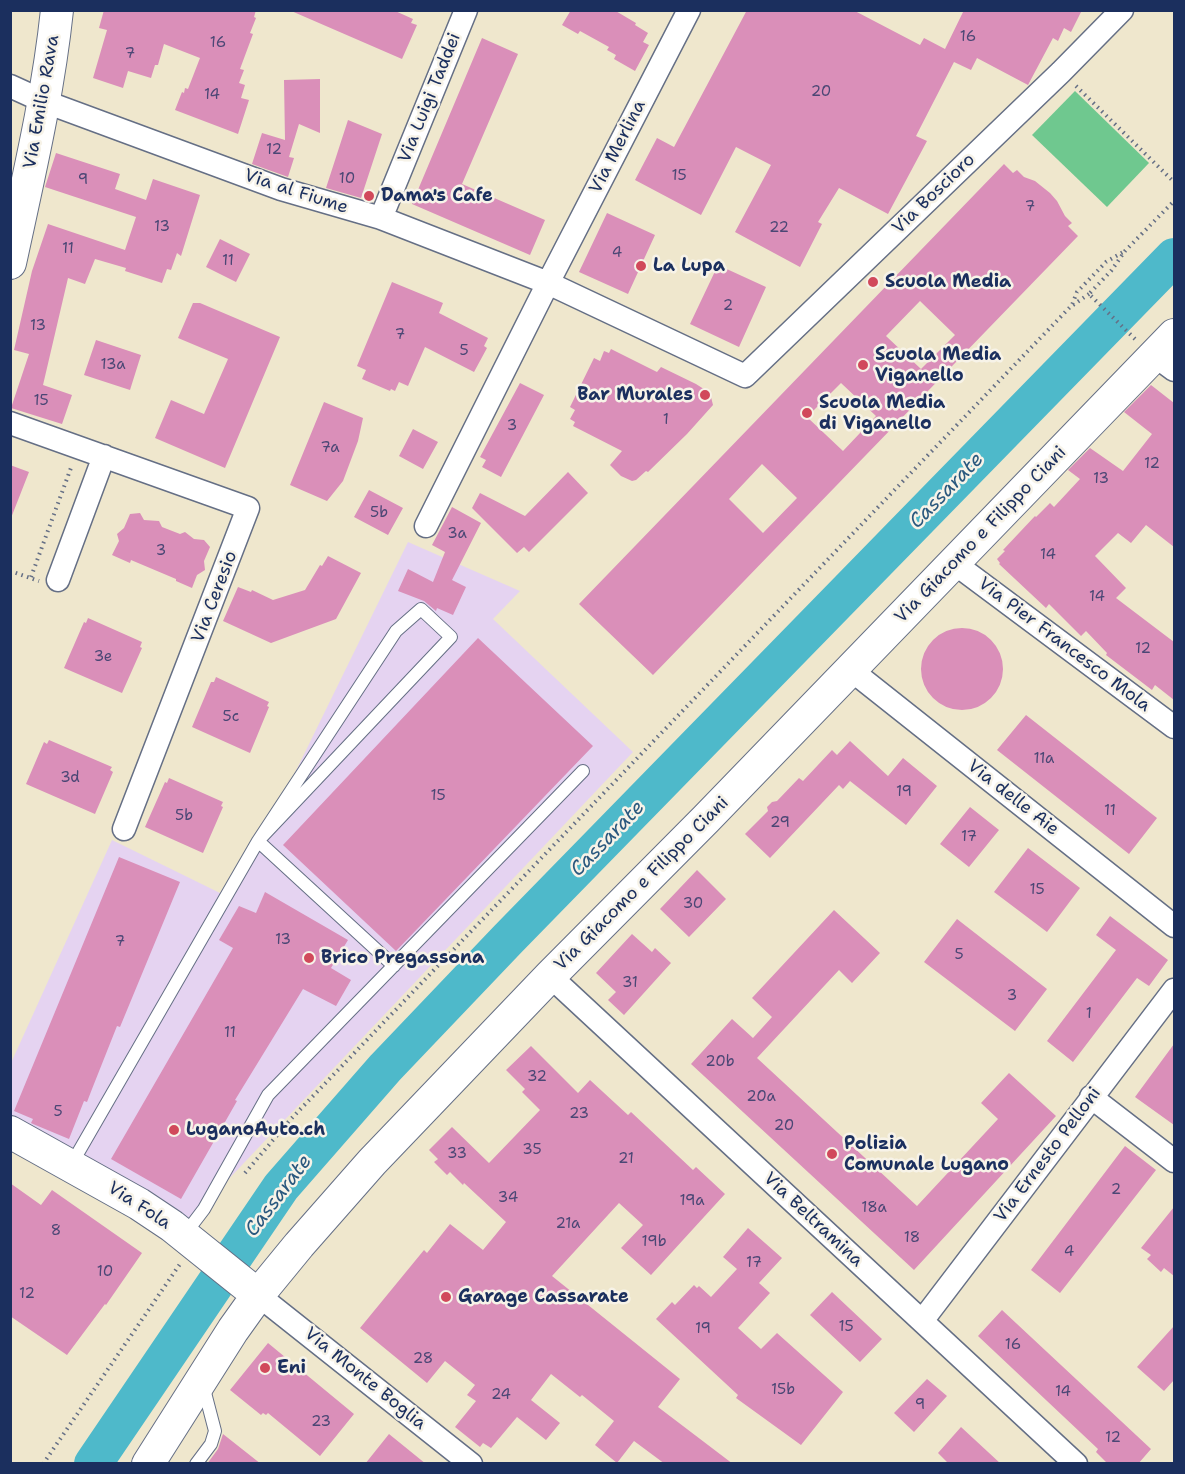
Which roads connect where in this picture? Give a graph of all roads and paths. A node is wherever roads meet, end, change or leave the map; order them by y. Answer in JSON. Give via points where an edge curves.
{"nodes":[{"id":1,"x":57,"y":10,"type":"edge"},
{"id":2,"x":466,"y":10,"type":"edge"},
{"id":3,"x":689,"y":10,"type":"edge"},
{"id":4,"x":1122,"y":10,"type":"edge"},
{"id":5,"x":1061,"y":72,"type":"junction"},
{"id":6,"x":10,"y":86,"type":"edge"},
{"id":7,"x":43,"y":101,"type":"junction"},
{"id":8,"x":1174,"y":182,"type":"edge"},
{"id":9,"x":1174,"y":201,"type":"edge"},
{"id":10,"x":381,"y":218,"type":"junction"},
{"id":11,"x":1125,"y":251,"type":"junction"},
{"id":12,"x":10,"y":263,"type":"edge"},
{"id":13,"x":548,"y":283,"type":"junction"},
{"id":14,"x":1090,"y":295,"type":"junction"},
{"id":15,"x":1072,"y":306,"type":"junction"},
{"id":16,"x":1160,"y":350,"type":"edge"},
{"id":17,"x":745,"y":376,"type":"joint"},
{"id":18,"x":10,"y":423,"type":"edge"},
{"id":19,"x":79,"y":446,"type":"junction"},
{"id":20,"x":104,"y":456,"type":"junction"},
{"id":21,"x":426,"y":526,"type":"dead end"},
{"id":22,"x":954,"y":564,"type":"junction"},
{"id":23,"x":10,"y":571,"type":"edge"},
{"id":24,"x":31,"y":577,"type":"junction"},
{"id":25,"x":52,"y":582,"type":"joint"},
{"id":26,"x":851,"y":670,"type":"junction"},
{"id":27,"x":1174,"y":727,"type":"edge"},
{"id":28,"x":583,"y":771,"type":"dead end"},
{"id":29,"x":124,"y":829,"type":"dead end"},
{"id":30,"x":258,"y":841,"type":"junction"},
{"id":31,"x":1174,"y":926,"type":"edge"},
{"id":32,"x":394,"y":966,"type":"junction"},
{"id":33,"x":550,"y":976,"type":"junction"},
{"id":34,"x":1174,"y":990,"type":"edge"},
{"id":35,"x":1091,"y":1097,"type":"junction"},
{"id":36,"x":10,"y":1132,"type":"edge"},
{"id":37,"x":1174,"y":1161,"type":"edge"},
{"id":38,"x":70,"y":1166,"type":"junction"},
{"id":39,"x":239,"y":1180,"type":"dead end"},
{"id":40,"x":191,"y":1242,"type":"junction"},
{"id":41,"x":171,"y":1276,"type":"dead end"},
{"id":42,"x":252,"y":1289,"type":"junction"},
{"id":43,"x":922,"y":1322,"type":"junction"},
{"id":44,"x":201,"y":1380,"type":"junction"},
{"id":45,"x":43,"y":1464,"type":"edge"},
{"id":46,"x":148,"y":1464,"type":"edge"},
{"id":47,"x":196,"y":1464,"type":"edge"},
{"id":48,"x":471,"y":1464,"type":"edge"},
{"id":49,"x":1076,"y":1464,"type":"edge"}],
"edges":[{"from":1,"to":7,"type":"main road","name":"Via Emilio Rava"},
{"from":2,"to":10,"type":"street","name":"Via Luigi Taddei"},
{"from":3,"to":13,"type":"street","name":"Via Merlina"},
{"from":4,"to":5,"type":"street","name":"Via Boscioro"},
{"from":5,"to":8,"type":"path"},
{"from":5,"to":17,"type":"street","name":"Via Boscioro"},
{"from":6,"to":7,"type":"street","name":"Via al Fiume"},
{"from":7,"to":10,"type":"street","name":"Via al Fiume","via":[[280,189]]},
{"from":7,"to":12,"type":"main road","name":"Via Emilio Rava"},
{"from":9,"to":11,"type":"path"},
{"from":10,"to":13,"type":"street","name":"Via al Fiume"},
{"from":11,"to":14,"type":"path"},
{"from":11,"to":15,"type":"path","via":[[1098,269],[1077,292]]},
{"from":13,"to":17,"type":"street","name":"Via al Fiume"},
{"from":13,"to":21,"type":"street"},
{"from":14,"to":15,"type":"path"},
{"from":14,"to":16,"type":"path"},
{"from":15,"to":39,"type":"path","via":[[291,1119]]},
{"from":16,"to":22,"type":"main road","name":"Via Giacomo e Filippo Ciani"},
{"from":18,"to":19,"type":"street","name":"Via Ceresio"},
{"from":19,"to":20,"type":"street","name":"Via Ceresio"},
{"from":19,"to":24,"type":"path"},
{"from":20,"to":25,"type":"street"},
{"from":20,"to":29,"type":"street","name":"Via Ceresio","via":[[248,508]]},
{"from":22,"to":26,"type":"main road","name":"Via Giacomo e Filippo Ciani"},
{"from":22,"to":27,"type":"street","name":"Via Pier Francesco Mola"},
{"from":23,"to":24,"type":"path"},
{"from":24,"to":25,"type":"path"},
{"from":26,"to":31,"type":"street","name":"Via delle Aie"},
{"from":26,"to":33,"type":"main road","name":"Via Giacomo e Filippo Ciani"},
{"from":28,"to":32,"type":"lane"},
{"from":30,"to":30,"type":"lane","via":[[451,638],[420,609],[396,630]]},
{"from":30,"to":32,"type":"lane"},
{"from":30,"to":38,"type":"lane"},
{"from":32,"to":40,"type":"lane","via":[[268,1095],[204,1209]]},
{"from":33,"to":42,"type":"main road","name":"Via Giacomo e Filippo Ciani"},
{"from":33,"to":43,"type":"street","name":"Via Beltramina"},
{"from":34,"to":35,"type":"street","name":"Via Ernesto Pelloni"},
{"from":35,"to":37,"type":"street"},
{"from":35,"to":43,"type":"street","name":"Via Ernesto Pelloni"},
{"from":36,"to":38,"type":"main road","name":"Via Fola"},
{"from":38,"to":40,"type":"main road","name":"Via Fola","via":[[139,1204]]},
{"from":40,"to":42,"type":"main road","name":"Via Fola"},
{"from":41,"to":45,"type":"path"},
{"from":42,"to":44,"type":"main road","name":"Via Giacomo e Filippo Ciani","via":[[233,1330]]},
{"from":42,"to":48,"type":"street","name":"Via Monte Boglia"},
{"from":43,"to":49,"type":"street","name":"Via Beltramina"},
{"from":44,"to":46,"type":"main road","name":"Via Giacomo e Filippo Ciani"},
{"from":44,"to":47,"type":"lane","via":[[215,1431],[211,1444]]}]}
